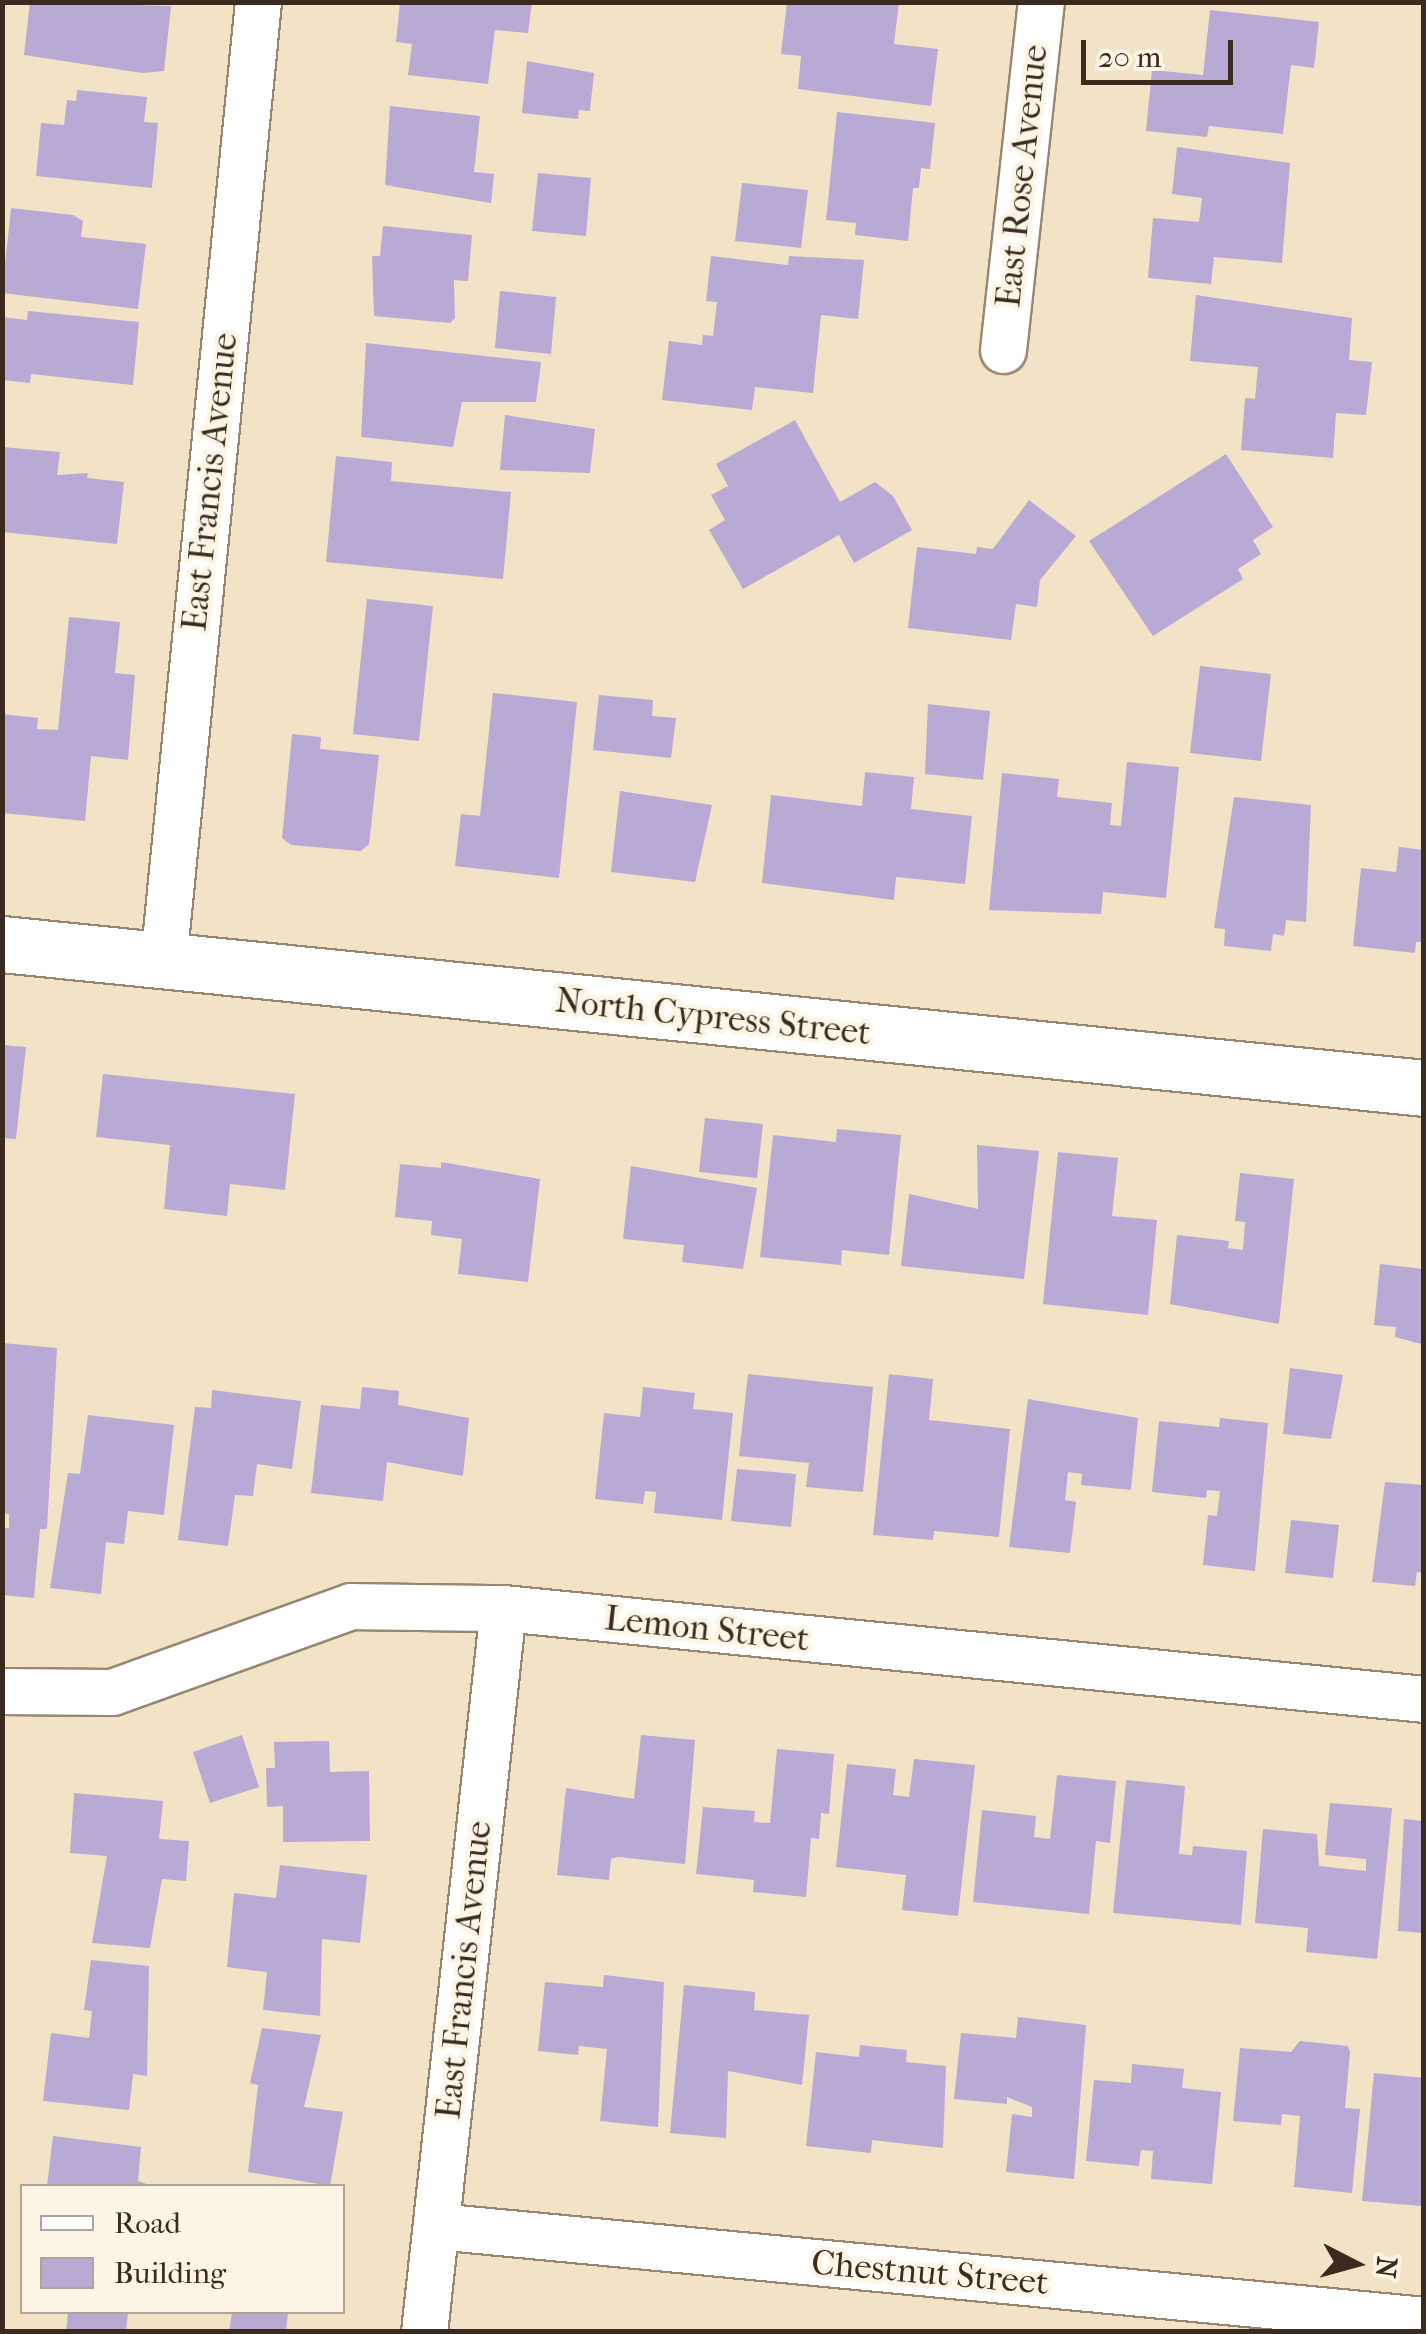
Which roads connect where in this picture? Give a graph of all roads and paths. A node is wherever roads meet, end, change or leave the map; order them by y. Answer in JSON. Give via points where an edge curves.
{"nodes":[{"id":1,"x":258,"y":2,"type":"edge"},
{"id":2,"x":1041,"y":2,"type":"edge"},
{"id":3,"x":1003,"y":350,"type":"dead end"},
{"id":4,"x":2,"y":944,"type":"edge"},
{"id":5,"x":163,"y":962,"type":"junction"},
{"id":6,"x":1424,"y":1088,"type":"edge"},
{"id":7,"x":503,"y":1608,"type":"junction"},
{"id":8,"x":2,"y":1692,"type":"edge"},
{"id":9,"x":1424,"y":1699,"type":"edge"},
{"id":10,"x":436,"y":2226,"type":"junction"},
{"id":11,"x":1424,"y":2320,"type":"edge"},
{"id":12,"x":424,"y":2332,"type":"edge"}],
"edges":[{"from":1,"to":5,"type":"street","name":"East Francis Avenue"},
{"from":2,"to":3,"type":"street","name":"East Rose Avenue"},
{"from":4,"to":5,"type":"street","name":"North Cypress Street"},
{"from":5,"to":6,"type":"street","name":"North Cypress Street"},
{"from":7,"to":8,"type":"street","name":"Lemon Street","via":[[351,1606],[112,1692]]},
{"from":7,"to":9,"type":"street","name":"Lemon Street"},
{"from":7,"to":10,"type":"street","name":"East Francis Avenue"},
{"from":10,"to":11,"type":"street","name":"Chestnut Street"},
{"from":10,"to":12,"type":"street","name":"East Francis Avenue"}]}
